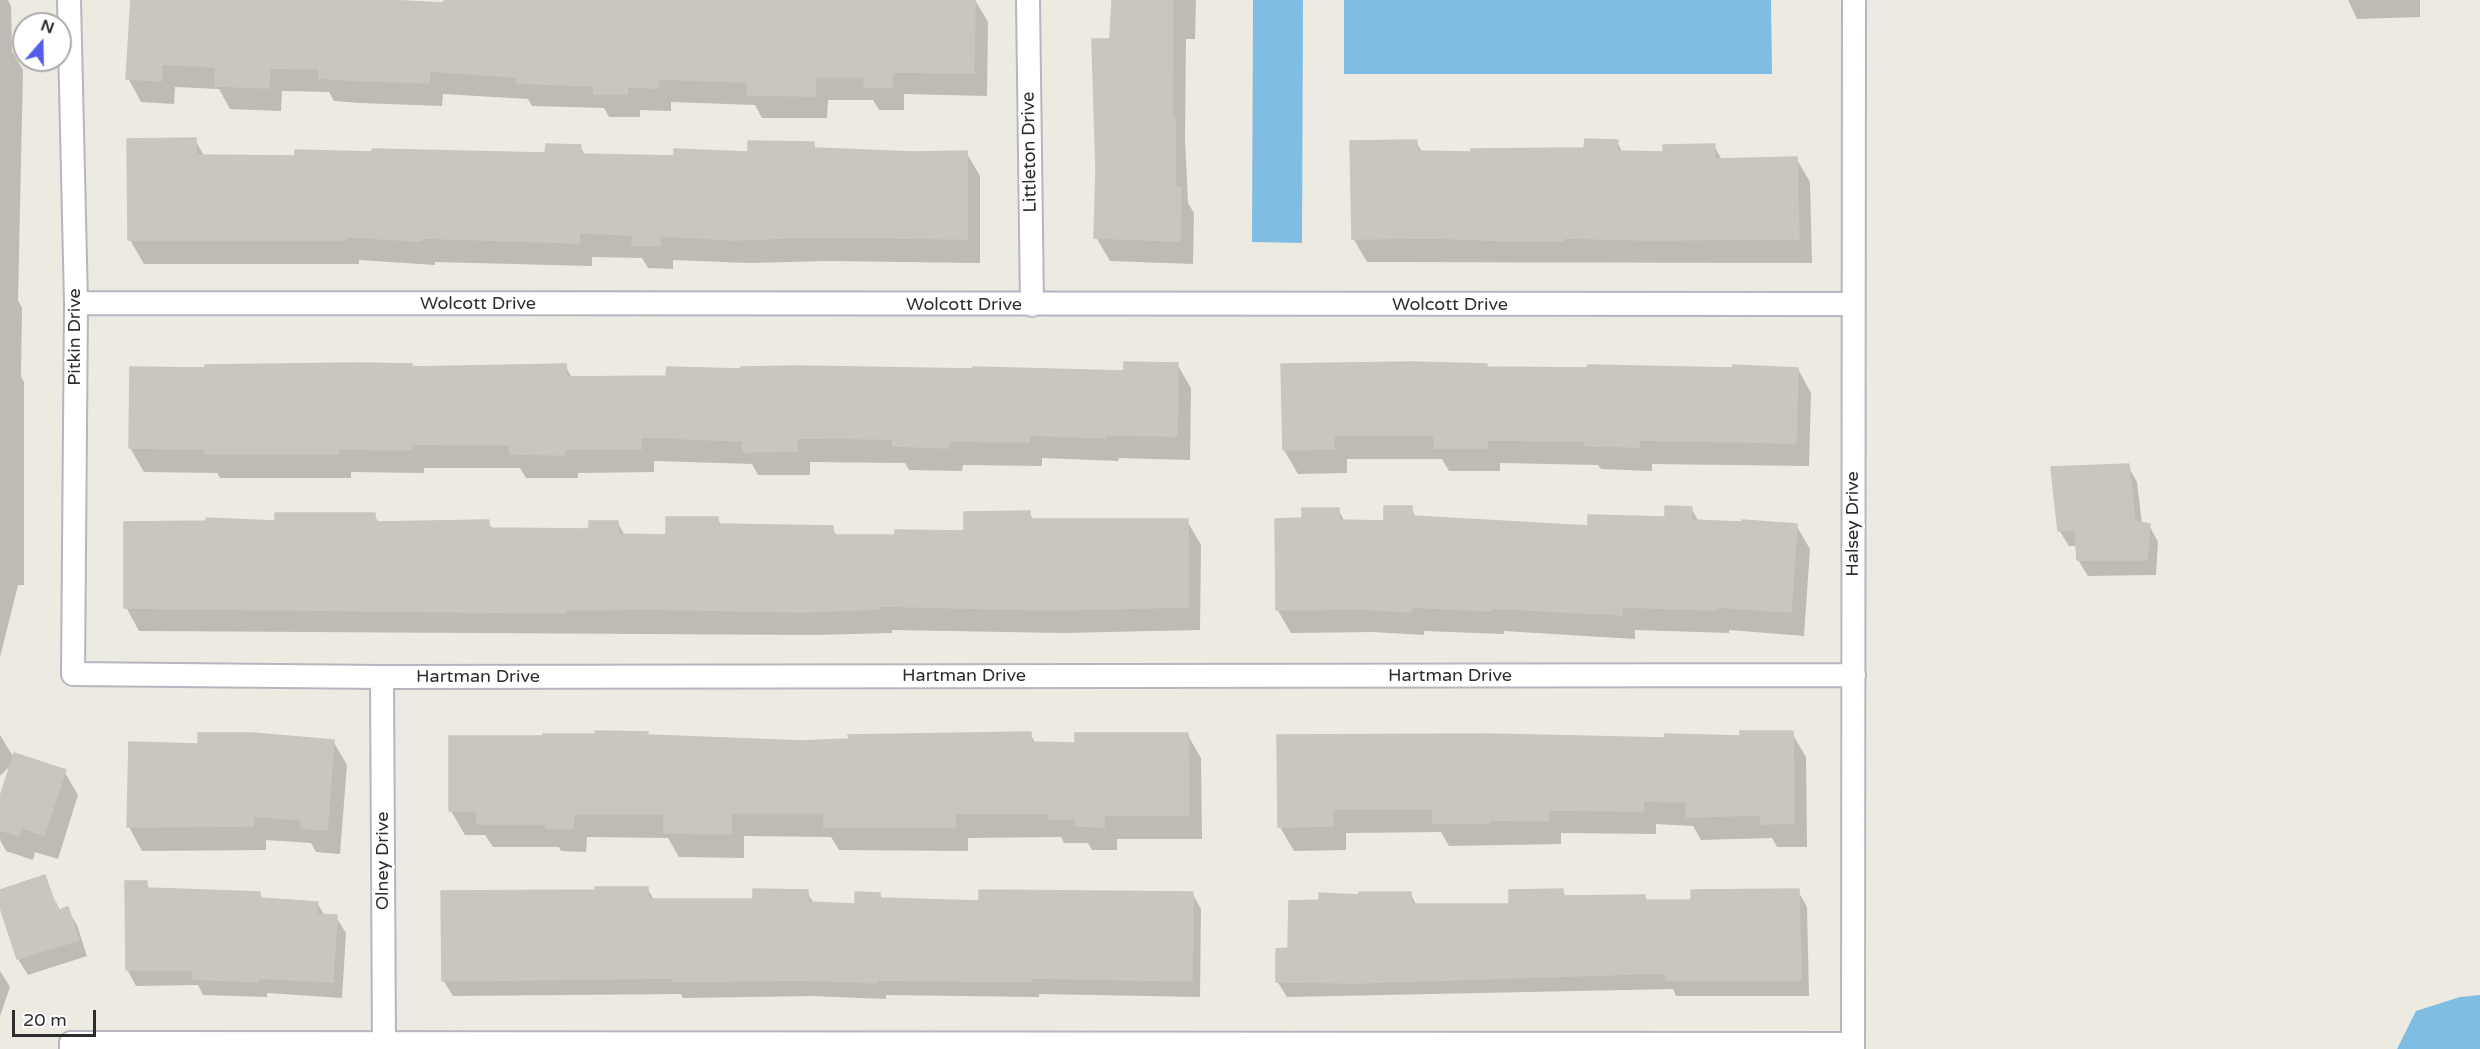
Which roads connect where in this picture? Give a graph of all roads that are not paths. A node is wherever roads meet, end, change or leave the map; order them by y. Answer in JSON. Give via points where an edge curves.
{"nodes":[{"id":1,"x":69,"y":0,"type":"edge"},
{"id":2,"x":1028,"y":0,"type":"edge"},
{"id":3,"x":1854,"y":0,"type":"edge"},
{"id":4,"x":76,"y":303,"type":"junction"},
{"id":5,"x":1853,"y":304,"type":"junction"},
{"id":6,"x":1032,"y":305,"type":"junction"},
{"id":7,"x":74,"y":674,"type":"joint"},
{"id":8,"x":1854,"y":675,"type":"junction"},
{"id":9,"x":382,"y":677,"type":"junction"},
{"id":10,"x":384,"y":1044,"type":"junction"},
{"id":11,"x":71,"y":1046,"type":"edge"},
{"id":12,"x":1853,"y":1047,"type":"edge"}],
"edges":[{"from":1,"to":4,"type":"street","name":"Pitkin Drive"},
{"from":2,"to":6,"type":"street","name":"Littleton Drive"},
{"from":3,"to":5,"type":"street","name":"Halsey Drive"},
{"from":4,"to":6,"type":"street","name":"Wolcott Drive"},
{"from":4,"to":7,"type":"street","name":"Pitkin Drive"},
{"from":5,"to":6,"type":"street","name":"Wolcott Drive"},
{"from":5,"to":8,"type":"street","name":"Halsey Drive"},
{"from":7,"to":9,"type":"street","name":"Hartman Drive"},
{"from":8,"to":9,"type":"street","name":"Hartman Drive"},
{"from":8,"to":12,"type":"street","name":"Halsey Drive"},
{"from":9,"to":10,"type":"street","name":"Olney Drive"},
{"from":10,"to":11,"type":"street"},
{"from":10,"to":12,"type":"street"}]}
